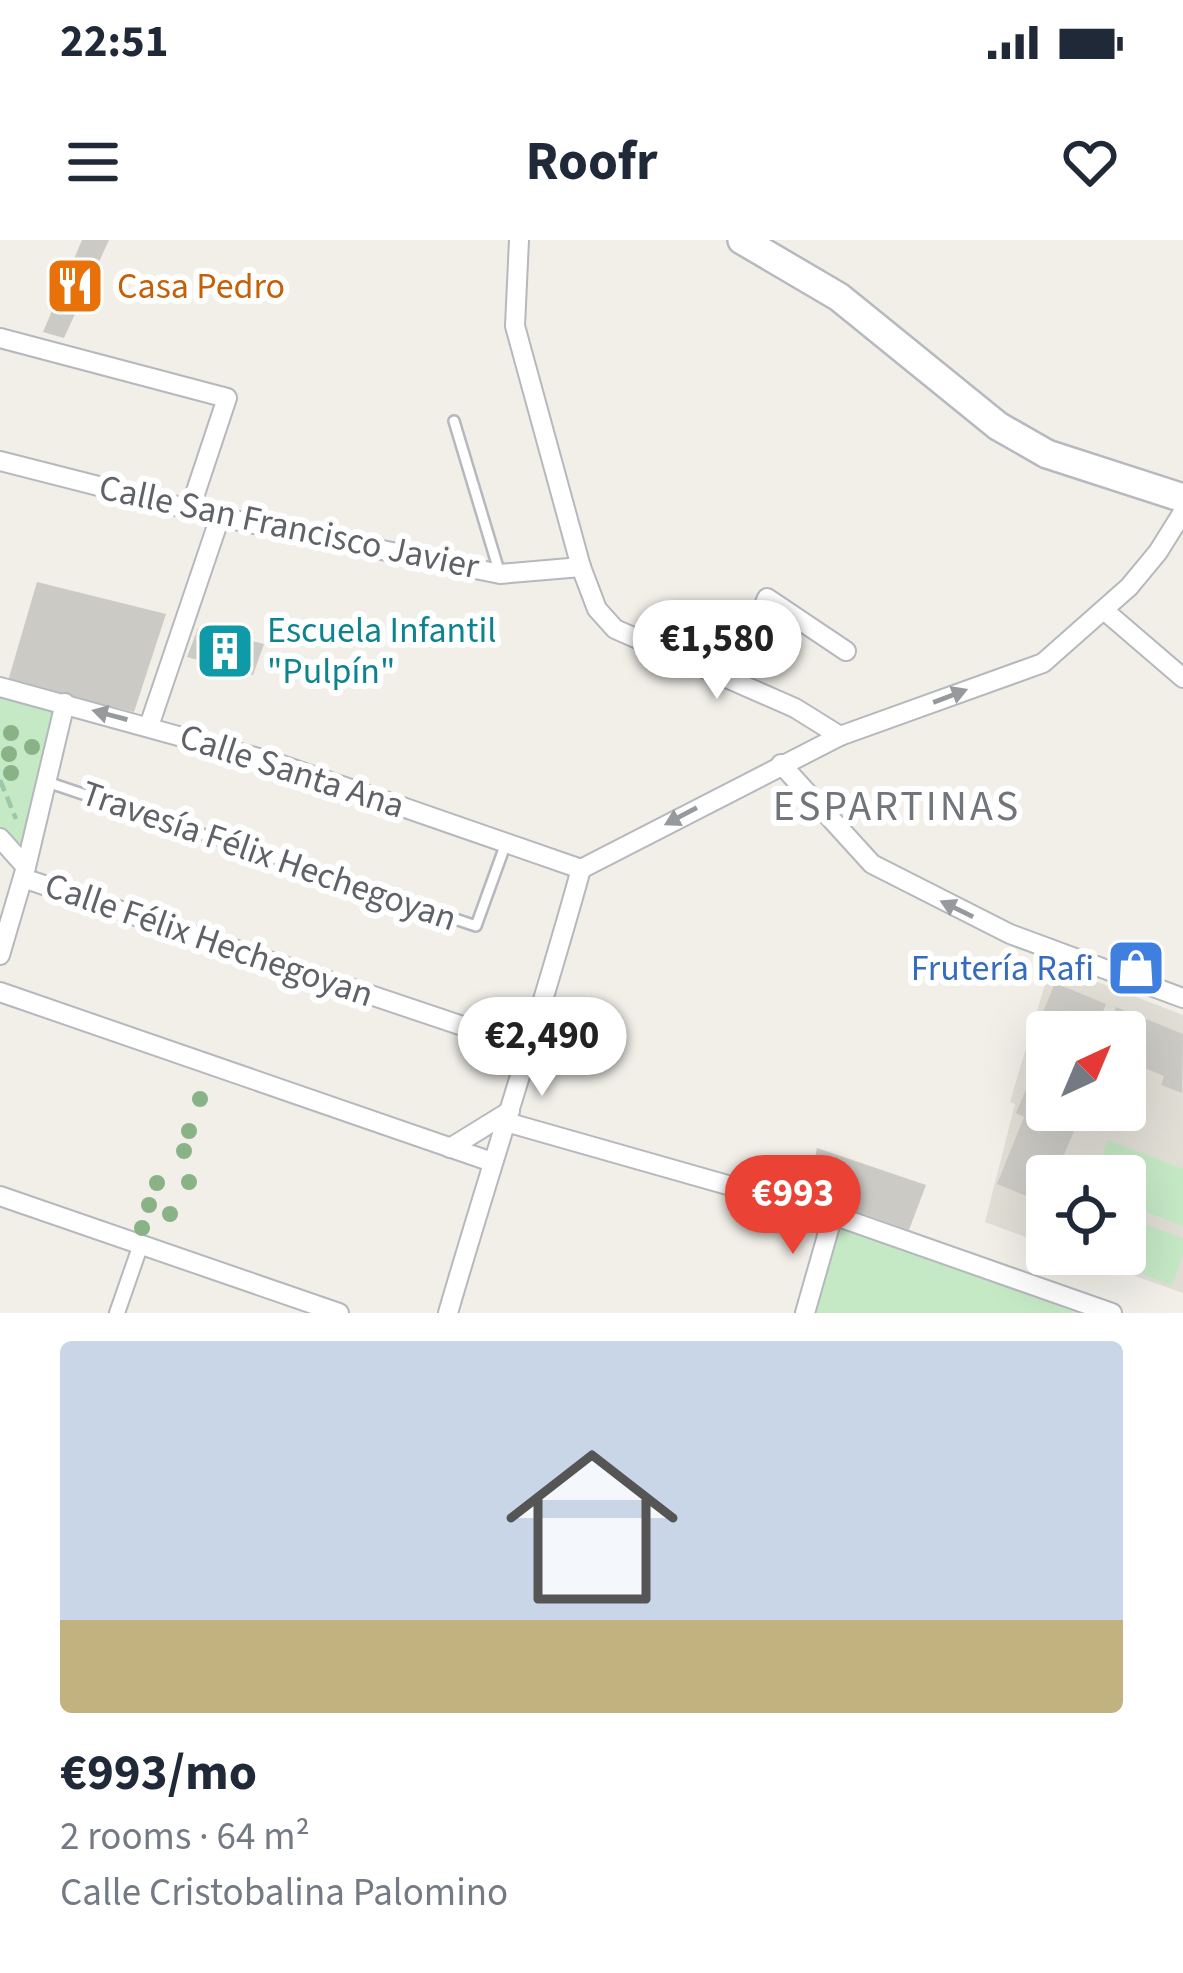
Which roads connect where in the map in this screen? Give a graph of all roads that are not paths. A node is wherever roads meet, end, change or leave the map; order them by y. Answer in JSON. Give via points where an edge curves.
{"nodes":[{"id":1,"x":519,"y":240,"type":"edge"},
{"id":2,"x":742,"y":240,"type":"edge"},
{"id":3,"x":0,"y":338,"type":"edge"},
{"id":4,"x":454,"y":421,"type":"dead end"},
{"id":5,"x":0,"y":461,"type":"edge"},
{"id":6,"x":1183,"y":498,"type":"edge"},
{"id":7,"x":190,"y":509,"type":"junction"},
{"id":8,"x":1183,"y":512,"type":"edge"},
{"id":9,"x":220,"y":517,"type":"junction"},
{"id":10,"x":580,"y":567,"type":"junction"},
{"id":11,"x":500,"y":574,"type":"junction"},
{"id":12,"x":1106,"y":611,"type":"junction"},
{"id":13,"x":846,"y":651,"type":"dead end"},
{"id":14,"x":1183,"y":677,"type":"edge"},
{"id":15,"x":733,"y":680,"type":"junction"},
{"id":16,"x":0,"y":687,"type":"edge"},
{"id":17,"x":65,"y":703,"type":"junction"},
{"id":18,"x":149,"y":725,"type":"junction"},
{"id":19,"x":841,"y":736,"type":"junction"},
{"id":20,"x":781,"y":764,"type":"junction"},
{"id":21,"x":47,"y":782,"type":"junction"},
{"id":22,"x":0,"y":838,"type":"edge"},
{"id":23,"x":506,"y":843,"type":"junction"},
{"id":24,"x":26,"y":866,"type":"junction"},
{"id":25,"x":580,"y":869,"type":"junction"},
{"id":26,"x":0,"y":956,"type":"edge"},
{"id":27,"x":0,"y":992,"type":"edge"},
{"id":28,"x":1183,"y":998,"type":"edge"},
{"id":29,"x":531,"y":1048,"type":"junction"},
{"id":30,"x":508,"y":1116,"type":"junction"},
{"id":31,"x":450,"y":1148,"type":"junction"},
{"id":32,"x":492,"y":1162,"type":"junction"},
{"id":33,"x":0,"y":1196,"type":"edge"},
{"id":34,"x":833,"y":1215,"type":"junction"},
{"id":35,"x":141,"y":1244,"type":"junction"},
{"id":36,"x":117,"y":1313,"type":"edge"},
{"id":37,"x":339,"y":1313,"type":"edge"},
{"id":38,"x":448,"y":1313,"type":"edge"},
{"id":39,"x":805,"y":1313,"type":"edge"},
{"id":40,"x":1112,"y":1313,"type":"edge"}],
"edges":[{"from":1,"to":10,"type":"street","via":[[515,326]]},
{"from":2,"to":6,"type":"main road","via":[[838,297],[998,426],[1047,454]]},
{"from":3,"to":7,"type":"street","via":[[226,398]]},
{"from":4,"to":11,"type":"lane"},
{"from":5,"to":7,"type":"street","name":"Calle San Francisco Javier"},
{"from":7,"to":9,"type":"street","name":"Calle San Francisco Javier"},
{"from":8,"to":12,"type":"street"},
{"from":9,"to":11,"type":"street","name":"Calle San Francisco Javier"},
{"from":9,"to":18,"type":"street"},
{"from":10,"to":11,"type":"street","name":"Calle San Francisco Javier"},
{"from":10,"to":15,"type":"street","via":[[615,629]]},
{"from":12,"to":14,"type":"street"},
{"from":19,"to":12,"type":"street","one_way":true,"via":[[1043,663]]},
{"from":13,"to":15,"type":"street","via":[[767,598]]},
{"from":15,"to":19,"type":"street"},
{"from":16,"to":17,"type":"street","name":"Calle Santa Ana"},
{"from":18,"to":17,"type":"street","name":"Calle Santa Ana","one_way":true},
{"from":17,"to":21,"type":"street"},
{"from":18,"to":23,"type":"street","name":"Calle Santa Ana"},
{"from":19,"to":20,"type":"street"},
{"from":20,"to":25,"type":"street","one_way":true},
{"from":28,"to":20,"type":"street","one_way":true,"via":[[1010,934],[872,864]]},
{"from":21,"to":23,"type":"lane","name":"Travesía Félix Hechegoyan","via":[[476,926]]},
{"from":21,"to":24,"type":"street"},
{"from":22,"to":24,"type":"street"},
{"from":23,"to":25,"type":"street","name":"Calle Santa Ana"},
{"from":24,"to":26,"type":"street"},
{"from":24,"to":29,"type":"street","name":"Calle Félix Hechegoyan"},
{"from":25,"to":29,"type":"street"},
{"from":27,"to":31,"type":"street"},
{"from":29,"to":30,"type":"street"},
{"from":30,"to":31,"type":"street"},
{"from":30,"to":32,"type":"street"},
{"from":30,"to":34,"type":"street"},
{"from":31,"to":32,"type":"street"},
{"from":32,"to":38,"type":"street"},
{"from":33,"to":35,"type":"street"},
{"from":34,"to":39,"type":"street"},
{"from":34,"to":40,"type":"street"},
{"from":35,"to":36,"type":"street"},
{"from":35,"to":37,"type":"street"}]}
